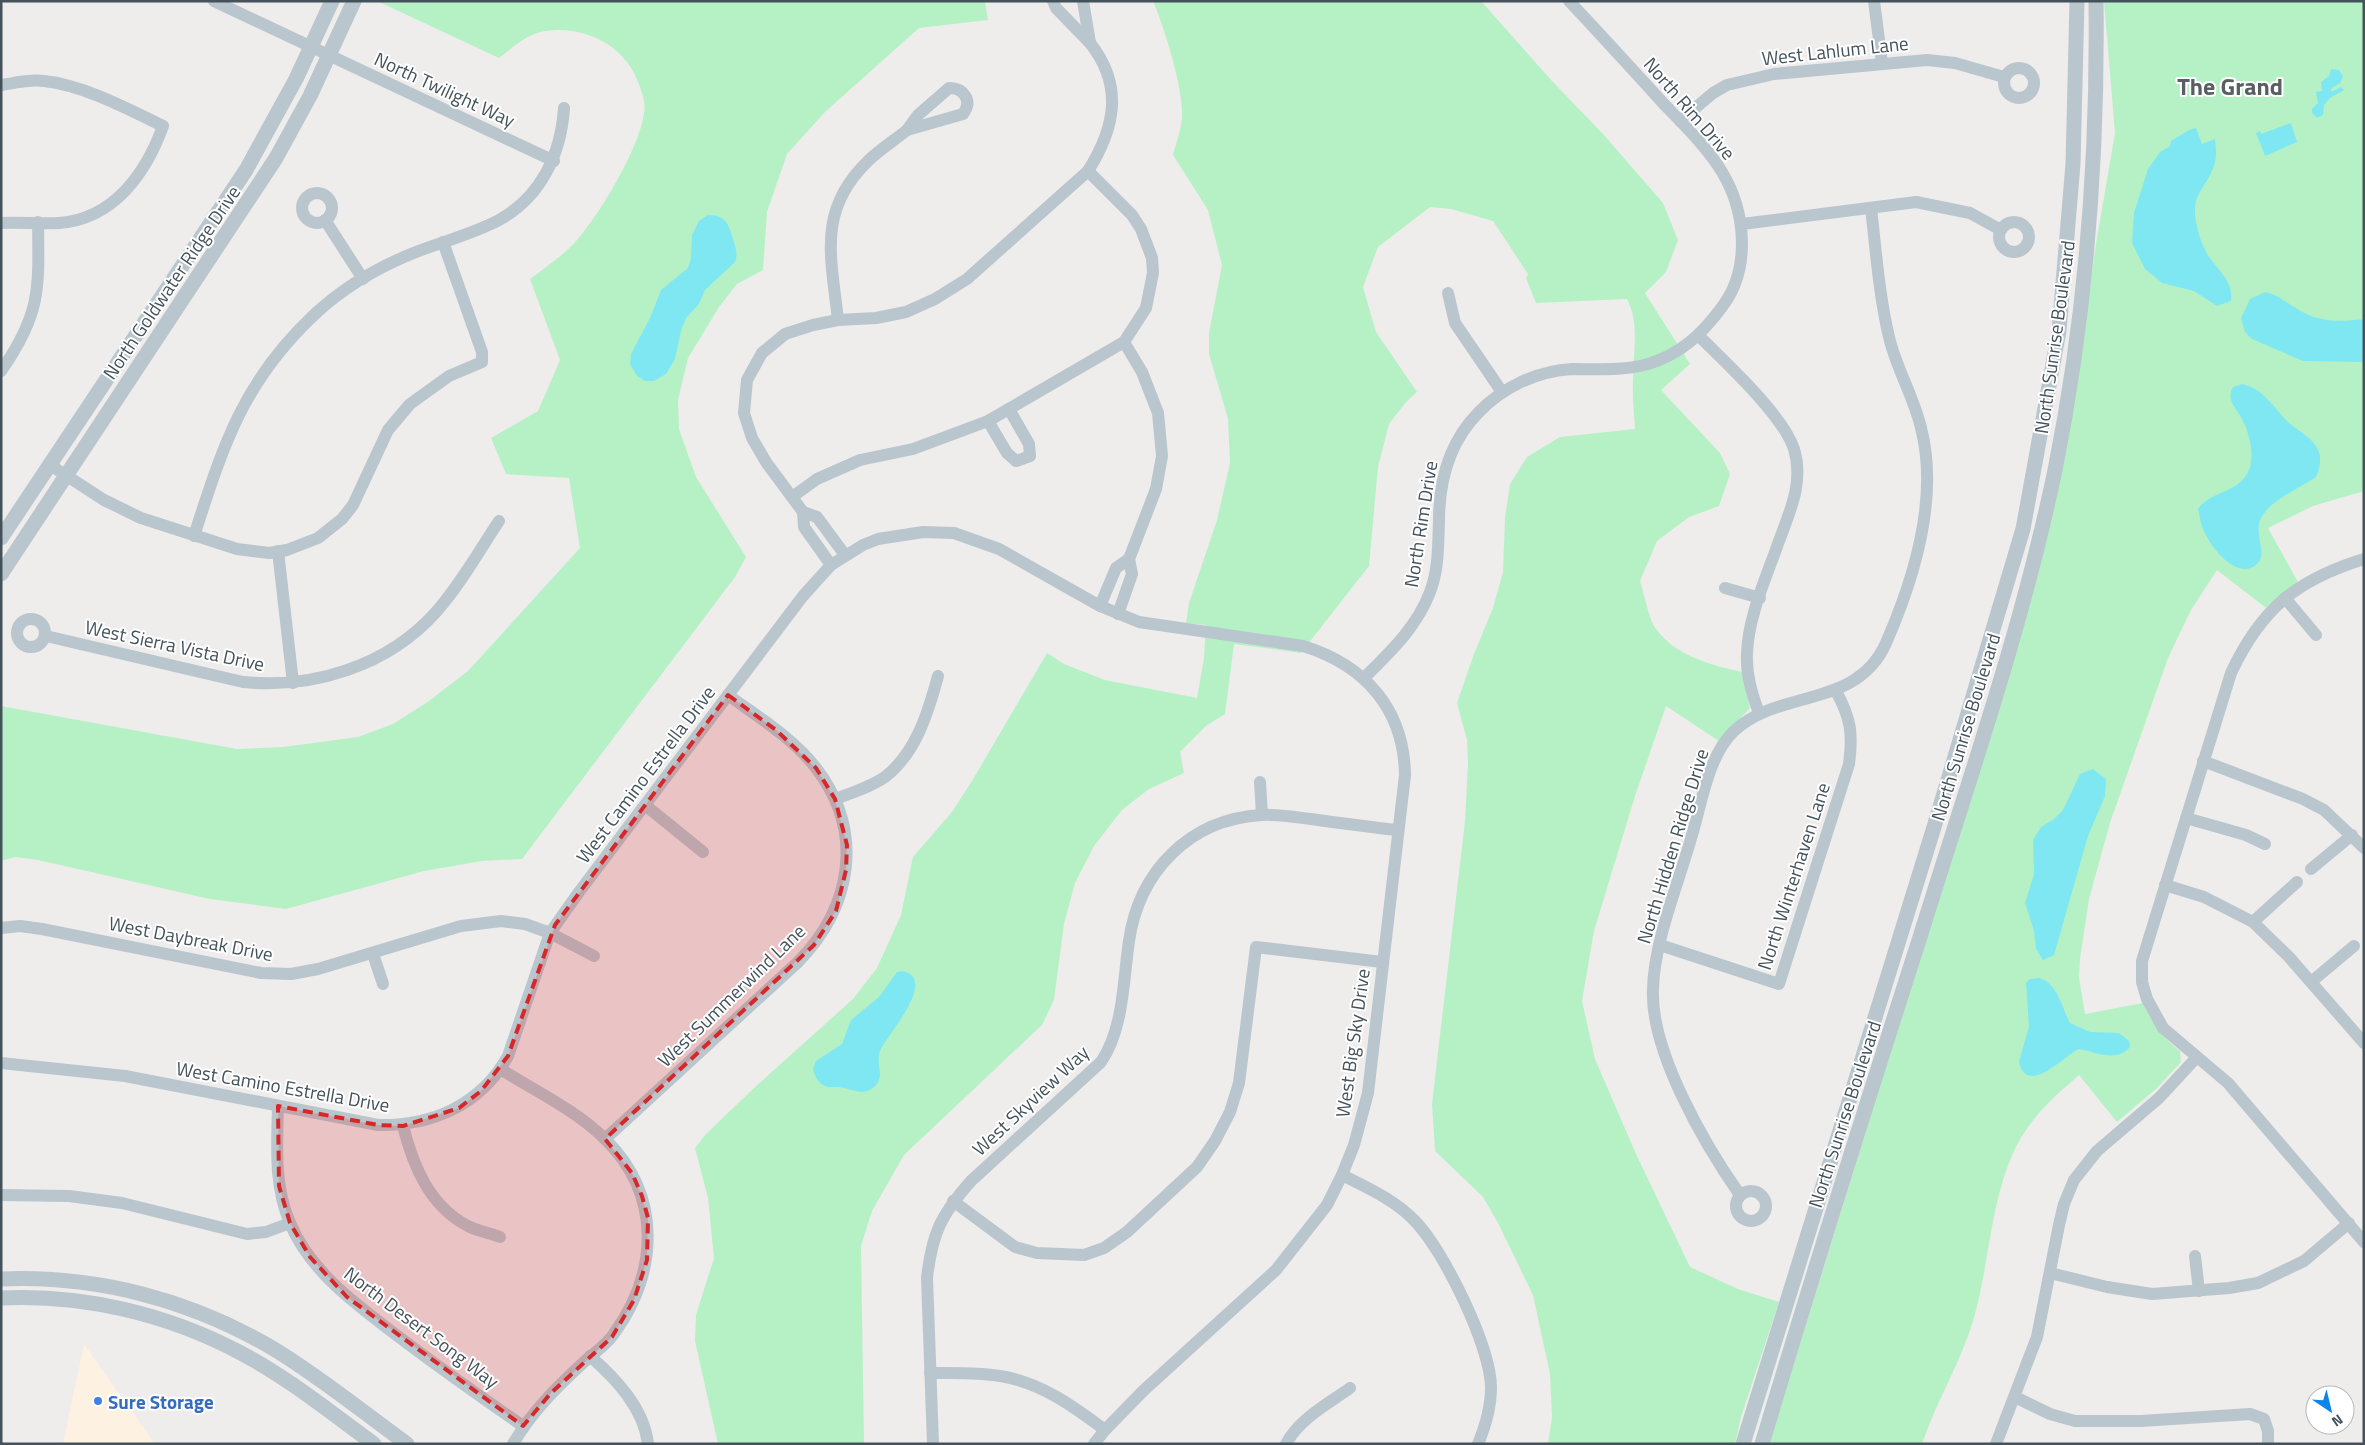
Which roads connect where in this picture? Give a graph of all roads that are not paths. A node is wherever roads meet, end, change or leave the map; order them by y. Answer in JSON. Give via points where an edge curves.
{"nodes":[{"id":1,"x":332,"y":1,"type":"edge"},
{"id":2,"x":354,"y":1,"type":"edge"},
{"id":3,"x":1053,"y":1,"type":"edge"},
{"id":4,"x":1083,"y":1,"type":"edge"},
{"id":5,"x":1569,"y":1,"type":"edge"},
{"id":6,"x":1874,"y":1,"type":"edge"},
{"id":7,"x":2077,"y":1,"type":"edge"},
{"id":8,"x":2096,"y":1,"type":"edge"},
{"id":9,"x":222,"y":3,"type":"edge"},
{"id":10,"x":1090,"y":43,"type":"junction"},
{"id":11,"x":320,"y":51,"type":"junction"},
{"id":12,"x":1882,"y":63,"type":"junction"},
{"id":13,"x":2004,"y":78,"type":"dead end"},
{"id":14,"x":1,"y":85,"type":"edge"},
{"id":15,"x":564,"y":108,"type":"dead end"},
{"id":16,"x":1680,"y":121,"type":"junction"},
{"id":17,"x":907,"y":130,"type":"junction"},
{"id":18,"x":554,"y":161,"type":"junction"},
{"id":19,"x":1088,"y":171,"type":"junction"},
{"id":20,"x":1871,"y":208,"type":"junction"},
{"id":21,"x":325,"y":220,"type":"dead end"},
{"id":22,"x":38,"y":222,"type":"junction"},
{"id":23,"x":1,"y":223,"type":"edge"},
{"id":24,"x":1742,"y":224,"type":"junction"},
{"id":25,"x":2001,"y":230,"type":"dead end"},
{"id":26,"x":442,"y":242,"type":"junction"},
{"id":27,"x":363,"y":279,"type":"junction"},
{"id":28,"x":1448,"y":293,"type":"dead end"},
{"id":29,"x":838,"y":320,"type":"junction"},
{"id":30,"x":1699,"y":336,"type":"junction"},
{"id":31,"x":1124,"y":342,"type":"junction"},
{"id":32,"x":1,"y":371,"type":"edge"},
{"id":33,"x":1502,"y":392,"type":"junction"},
{"id":34,"x":1009,"y":408,"type":"junction"},
{"id":35,"x":988,"y":421,"type":"junction"},
{"id":36,"x":50,"y":465,"type":"junction"},
{"id":37,"x":66,"y":477,"type":"junction"},
{"id":38,"x":792,"y":497,"type":"junction"},
{"id":39,"x":803,"y":512,"type":"junction"},
{"id":40,"x":499,"y":521,"type":"dead end"},
{"id":41,"x":194,"y":536,"type":"junction"},
{"id":42,"x":1,"y":538,"type":"edge"},
{"id":43,"x":278,"y":551,"type":"junction"},
{"id":44,"x":845,"y":555,"type":"junction"},
{"id":45,"x":1130,"y":559,"type":"junction"},
{"id":46,"x":2364,"y":560,"type":"edge"},
{"id":47,"x":831,"y":565,"type":"junction"},
{"id":48,"x":1,"y":574,"type":"edge"},
{"id":49,"x":1725,"y":588,"type":"dead end"},
{"id":50,"x":1760,"y":598,"type":"junction"},
{"id":51,"x":2285,"y":598,"type":"junction"},
{"id":52,"x":1100,"y":606,"type":"junction"},
{"id":53,"x":1118,"y":614,"type":"junction"},
{"id":54,"x":2316,"y":635,"type":"dead end"},
{"id":55,"x":46,"y":636,"type":"dead end"},
{"id":56,"x":938,"y":676,"type":"dead end"},
{"id":57,"x":1364,"y":678,"type":"junction"},
{"id":58,"x":293,"y":682,"type":"junction"},
{"id":59,"x":1836,"y":691,"type":"junction"},
{"id":60,"x":728,"y":696,"type":"junction"},
{"id":61,"x":1759,"y":714,"type":"junction"},
{"id":62,"x":2203,"y":762,"type":"junction"},
{"id":63,"x":1260,"y":782,"type":"dead end"},
{"id":64,"x":835,"y":799,"type":"junction"},
{"id":65,"x":645,"y":805,"type":"junction"},
{"id":66,"x":1262,"y":815,"type":"junction"},
{"id":67,"x":2186,"y":818,"type":"junction"},
{"id":68,"x":1397,"y":830,"type":"junction"},
{"id":69,"x":2352,"y":834,"type":"junction"},
{"id":70,"x":2265,"y":844,"type":"dead end"},
{"id":71,"x":2364,"y":848,"type":"edge"},
{"id":72,"x":703,"y":852,"type":"dead end"},
{"id":73,"x":2311,"y":869,"type":"dead end"},
{"id":74,"x":2297,"y":882,"type":"dead end"},
{"id":75,"x":2165,"y":885,"type":"junction"},
{"id":76,"x":2253,"y":922,"type":"junction"},
{"id":77,"x":1,"y":928,"type":"edge"},
{"id":78,"x":550,"y":933,"type":"junction"},
{"id":79,"x":1660,"y":945,"type":"junction"},
{"id":80,"x":2354,"y":946,"type":"dead end"},
{"id":81,"x":373,"y":954,"type":"junction"},
{"id":82,"x":594,"y":956,"type":"dead end"},
{"id":83,"x":1382,"y":962,"type":"junction"},
{"id":84,"x":2311,"y":982,"type":"junction"},
{"id":85,"x":383,"y":984,"type":"dead end"},
{"id":86,"x":2364,"y":1043,"type":"edge"},
{"id":87,"x":2197,"y":1057,"type":"junction"},
{"id":88,"x":1,"y":1063,"type":"edge"},
{"id":89,"x":500,"y":1069,"type":"junction"},
{"id":90,"x":278,"y":1106,"type":"junction"},
{"id":91,"x":403,"y":1126,"type":"junction"},
{"id":92,"x":605,"y":1139,"type":"junction"},
{"id":93,"x":1342,"y":1175,"type":"junction"},
{"id":94,"x":1,"y":1195,"type":"edge"},
{"id":95,"x":1740,"y":1195,"type":"dead end"},
{"id":96,"x":953,"y":1201,"type":"junction"},
{"id":97,"x":290,"y":1223,"type":"junction"},
{"id":98,"x":2349,"y":1223,"type":"junction"},
{"id":99,"x":500,"y":1237,"type":"dead end"},
{"id":100,"x":2364,"y":1242,"type":"edge"},
{"id":101,"x":2195,"y":1256,"type":"dead end"},
{"id":102,"x":2050,"y":1273,"type":"junction"},
{"id":103,"x":1,"y":1279,"type":"edge"},
{"id":104,"x":2199,"y":1291,"type":"junction"},
{"id":105,"x":1,"y":1298,"type":"edge"},
{"id":106,"x":206,"y":1315,"type":"junction"},
{"id":107,"x":200,"y":1333,"type":"junction"},
{"id":108,"x":590,"y":1356,"type":"junction"},
{"id":109,"x":930,"y":1373,"type":"junction"},
{"id":110,"x":1350,"y":1388,"type":"dead end"},
{"id":111,"x":2014,"y":1397,"type":"junction"},
{"id":112,"x":523,"y":1426,"type":"junction"},
{"id":113,"x":1105,"y":1430,"type":"junction"},
{"id":114,"x":374,"y":1444,"type":"edge"},
{"id":115,"x":407,"y":1444,"type":"edge"},
{"id":116,"x":513,"y":1444,"type":"edge"},
{"id":117,"x":648,"y":1444,"type":"edge"},
{"id":118,"x":933,"y":1444,"type":"edge"},
{"id":119,"x":1094,"y":1444,"type":"edge"},
{"id":120,"x":1286,"y":1444,"type":"edge"},
{"id":121,"x":1478,"y":1444,"type":"edge"},
{"id":122,"x":1743,"y":1444,"type":"edge"},
{"id":123,"x":1762,"y":1444,"type":"edge"},
{"id":124,"x":1996,"y":1444,"type":"edge"},
{"id":125,"x":2268,"y":1444,"type":"edge"}],
"edges":[{"from":1,"to":11,"type":"street","name":"North Goldwater Ridge Drive"},
{"from":2,"to":11,"type":"street","name":"North Goldwater Ridge Drive"},
{"from":3,"to":10,"type":"street"},
{"from":4,"to":10,"type":"street"},
{"from":5,"to":16,"type":"street","name":"North Rim Drive"},
{"from":6,"to":12,"type":"street"},
{"from":7,"to":122,"type":"street","name":"North Sunrise Boulevard","via":[[2074,146],[2059,331],[2023,529]]},
{"from":8,"to":123,"type":"street","name":"North Sunrise Boulevard","via":[[2094,165],[2084,276],[2070,381],[2041,530],[2019,616],[1952,837]]},
{"from":9,"to":11,"type":"street","name":"North Twilight Way"},
{"from":10,"to":19,"type":"street","via":[[1100,58],[1112,89],[1112,122]]},
{"from":11,"to":18,"type":"street","name":"North Twilight Way"},
{"from":11,"to":36,"type":"street","name":"North Goldwater Ridge Drive","via":[[246,170]]},
{"from":11,"to":37,"type":"street","name":"North Goldwater Ridge Drive","via":[[298,119],[271,166]]},
{"from":12,"to":13,"type":"street","name":"West Lahlum Lane","via":[[1927,60],[1955,63]]},
{"from":12,"to":16,"type":"street","name":"West Lahlum Lane","via":[[1743,80],[1713,93]]},
{"from":14,"to":22,"type":"street","via":[[42,80],[64,84],[163,126],[139,176],[111,204],[87,216],[60,223]]},
{"from":15,"to":18,"type":"street","via":[[563,131]]},
{"from":16,"to":24,"type":"street","name":"North Rim Drive","via":[[1722,172]]},
{"from":17,"to":17,"type":"street","via":[[957,117],[967,106],[966,96],[955,88],[943,91]]},
{"from":17,"to":29,"type":"street","via":[[869,160],[845,186],[834,212],[830,239]]},
{"from":18,"to":26,"type":"street","via":[[526,199],[510,212],[486,226]]},
{"from":19,"to":29,"type":"street","via":[[966,279],[935,299],[906,312]]},
{"from":19,"to":31,"type":"street","via":[[1132,215],[1147,241],[1152,258],[1154,273],[1146,308]]},
{"from":20,"to":24,"type":"street"},
{"from":20,"to":25,"type":"street","via":[[1916,202],[1970,213]]},
{"from":20,"to":59,"type":"street","name":"North Hidden Ridge Drive","via":[[1889,338],[1921,425],[1925,447],[1926,506],[1922,533],[1885,646],[1866,670]]},
{"from":21,"to":27,"type":"street"},
{"from":22,"to":23,"type":"street"},
{"from":22,"to":32,"type":"street","via":[[39,286],[31,320]]},
{"from":24,"to":30,"type":"street","name":"North Rim Drive","via":[[1737,281]]},
{"from":26,"to":27,"type":"street","via":[[409,254]]},
{"from":26,"to":43,"type":"street","via":[[482,352],[482,362],[430,388],[395,420],[353,505],[342,519],[318,538]]},
{"from":27,"to":41,"type":"street","via":[[339,294],[304,324],[261,376],[231,427]]},
{"from":28,"to":33,"type":"street","via":[[1455,323]]},
{"from":29,"to":38,"type":"street","via":[[813,324],[785,334],[762,353],[747,380],[744,413],[752,438]]},
{"from":30,"to":33,"type":"street","name":"North Rim Drive","via":[[1674,353],[1648,364],[1550,372]]},
{"from":30,"to":50,"type":"street","via":[[1779,420],[1794,449],[1798,478],[1793,506]]},
{"from":31,"to":34,"type":"street"},
{"from":31,"to":45,"type":"street","via":[[1151,394],[1162,440],[1156,489]]},
{"from":33,"to":57,"type":"street","name":"North Rim Drive","via":[[1462,431],[1447,460],[1439,499],[1436,564],[1424,607],[1402,640]]},
{"from":34,"to":35,"type":"street"},
{"from":34,"to":35,"type":"street","via":[[1029,444],[1030,456],[1016,461],[1007,453]]},
{"from":35,"to":38,"type":"street","via":[[913,449],[860,460],[817,479]]},
{"from":36,"to":37,"type":"street"},
{"from":36,"to":42,"type":"street","name":"North Goldwater Ridge Drive"},
{"from":37,"to":41,"type":"street","via":[[121,509]]},
{"from":37,"to":48,"type":"street","name":"North Goldwater Ridge Drive"},
{"from":38,"to":39,"type":"street"},
{"from":39,"to":44,"type":"street","via":[[817,517]]},
{"from":39,"to":47,"type":"street","via":[[804,527]]},
{"from":40,"to":58,"type":"street","name":"West Sierra Vista Drive","via":[[449,596],[409,638],[366,664]]},
{"from":41,"to":43,"type":"street","via":[[237,549]]},
{"from":43,"to":58,"type":"street"},
{"from":44,"to":47,"type":"street","name":"West Camino Estrella Drive"},
{"from":44,"to":52,"type":"street","name":"West Camino Estrella Drive","via":[[878,539],[923,532],[954,532],[999,549]]},
{"from":45,"to":52,"type":"street","via":[[1116,568]]},
{"from":45,"to":53,"type":"street","via":[[1132,574]]},
{"from":46,"to":51,"type":"street","via":[[2324,573]]},
{"from":47,"to":60,"type":"street","name":"West Camino Estrella Drive","via":[[803,596]]},
{"from":49,"to":50,"type":"street"},
{"from":50,"to":61,"type":"street","via":[[1747,652],[1747,673]]},
{"from":51,"to":54,"type":"street"},
{"from":51,"to":62,"type":"street","via":[[2243,648],[2231,673]]},
{"from":52,"to":53,"type":"street","name":"West Camino Estrella Drive"},
{"from":53,"to":57,"type":"street","name":"West Camino Estrella Drive","via":[[1162,626],[1303,646],[1326,653]]},
{"from":55,"to":58,"type":"street","name":"West Sierra Vista Drive","via":[[243,682],[268,685]]},
{"from":56,"to":64,"type":"street","via":[[922,727],[899,763],[884,777]]},
{"from":57,"to":68,"type":"street","name":"West Big Sky Drive","via":[[1388,708],[1402,744],[1405,775]]},
{"from":59,"to":61,"type":"street","name":"North Hidden Ridge Drive"},
{"from":59,"to":79,"type":"street","name":"North Winterhaven Lane","via":[[1851,727],[1849,764],[1779,984]]},
{"from":60,"to":64,"type":"street","name":"West Summerwind Lane","via":[[799,750],[816,768]]},
{"from":60,"to":65,"type":"street","name":"West Camino Estrella Drive"},
{"from":61,"to":79,"type":"street","name":"North Hidden Ridge Drive","via":[[1735,730],[1724,744],[1709,777]]},
{"from":62,"to":67,"type":"street"},
{"from":62,"to":69,"type":"street","via":[[2303,799],[2324,810]]},
{"from":63,"to":66,"type":"street"},
{"from":64,"to":92,"type":"street","name":"West Summerwind Lane","via":[[846,845],[846,870],[836,911],[827,927],[798,962]]},
{"from":65,"to":72,"type":"street"},
{"from":65,"to":78,"type":"street","name":"West Camino Estrella Drive"},
{"from":66,"to":68,"type":"street","name":"West Skyview Way"},
{"from":66,"to":96,"type":"street","name":"West Skyview Way","via":[[1218,824],[1180,846],[1158,867],[1133,916],[1118,1020],[1110,1049],[1102,1062]]},
{"from":67,"to":70,"type":"street","via":[[2246,835]]},
{"from":67,"to":75,"type":"street"},
{"from":68,"to":83,"type":"street","name":"West Big Sky Drive"},
{"from":69,"to":71,"type":"street"},
{"from":69,"to":73,"type":"street"},
{"from":74,"to":76,"type":"street"},
{"from":75,"to":76,"type":"street","via":[[2204,898]]},
{"from":75,"to":87,"type":"street","via":[[2142,961],[2142,982],[2147,999],[2163,1028]]},
{"from":76,"to":84,"type":"street"},
{"from":77,"to":81,"type":"street","name":"West Daybreak Drive","via":[[42,928],[261,973],[291,974]]},
{"from":78,"to":81,"type":"street","name":"West Daybreak Drive","via":[[525,924],[501,921],[461,926]]},
{"from":78,"to":82,"type":"street","name":"West Daybreak Drive"},
{"from":78,"to":89,"type":"street","name":"West Camino Estrella Drive","via":[[508,1056]]},
{"from":79,"to":95,"type":"street","name":"North Hidden Ridge Drive","via":[[1652,987],[1658,1035],[1715,1159]]},
{"from":80,"to":84,"type":"street"},
{"from":81,"to":85,"type":"street"},
{"from":83,"to":93,"type":"street","name":"West Big Sky Drive","via":[[1368,1092]]},
{"from":83,"to":96,"type":"street","via":[[1256,947],[1239,1083],[1230,1112],[1215,1142],[1197,1167],[1127,1232],[1104,1248],[1084,1255],[1056,1255],[1015,1247]]},
{"from":84,"to":86,"type":"street"},
{"from":87,"to":98,"type":"street","via":[[2228,1083]]},
{"from":87,"to":102,"type":"street","via":[[2159,1098],[2097,1152],[2074,1180],[2064,1204]]},
{"from":88,"to":90,"type":"street","name":"West Camino Estrella Drive","via":[[125,1076]]},
{"from":89,"to":91,"type":"street","name":"West Camino Estrella Drive","via":[[481,1091],[459,1108]]},
{"from":89,"to":92,"type":"street","via":[[582,1120]]},
{"from":90,"to":91,"type":"street","name":"West Camino Estrella Drive","via":[[378,1125]]},
{"from":90,"to":97,"type":"street","name":"North Desert Song Way","via":[[276,1158],[279,1186]]},
{"from":91,"to":99,"type":"street","via":[[424,1184],[443,1207],[467,1226]]},
{"from":92,"to":108,"type":"street","via":[[632,1173],[642,1196],[648,1218],[647,1260],[634,1300],[612,1336]]},
{"from":93,"to":113,"type":"street","name":"West Big Sky Drive","via":[[1327,1205],[1276,1270],[1143,1391]]},
{"from":93,"to":121,"type":"street","via":[[1395,1203],[1420,1227],[1440,1255],[1482,1345],[1489,1368],[1491,1389],[1486,1424]]},
{"from":94,"to":97,"type":"street","via":[[69,1196],[122,1203],[247,1234],[266,1232]]},
{"from":96,"to":109,"type":"street","name":"West Skyview Way","via":[[938,1226],[930,1253],[927,1278]]},
{"from":97,"to":112,"type":"street","name":"North Desert Song Way","via":[[310,1257],[347,1297]]},
{"from":98,"to":100,"type":"street"},
{"from":98,"to":104,"type":"street","via":[[2304,1261],[2274,1277]]},
{"from":101,"to":104,"type":"street"},
{"from":102,"to":104,"type":"street","via":[[2152,1294]]},
{"from":102,"to":111,"type":"street","via":[[2037,1337]]},
{"from":103,"to":106,"type":"street","via":[[91,1283],[133,1291]]},
{"from":105,"to":107,"type":"street","via":[[89,1302]]},
{"from":106,"to":107,"type":"street"},
{"from":106,"to":115,"type":"street","via":[[286,1357]]},
{"from":107,"to":114,"type":"street","via":[[266,1368]]},
{"from":108,"to":112,"type":"street","via":[[551,1393]]},
{"from":108,"to":117,"type":"street","via":[[614,1378],[634,1404]]},
{"from":109,"to":113,"type":"street","via":[[982,1374],[1028,1383],[1072,1406]]},
{"from":109,"to":118,"type":"street","name":"West Skyview Way"},
{"from":110,"to":120,"type":"street","via":[[1306,1420]]},
{"from":111,"to":124,"type":"street"},
{"from":111,"to":125,"type":"street","via":[[2050,1414],[2075,1421],[2141,1421],[2250,1414],[2264,1419]]},
{"from":112,"to":116,"type":"street"},
{"from":113,"to":119,"type":"street","name":"West Big Sky Drive"}]}
